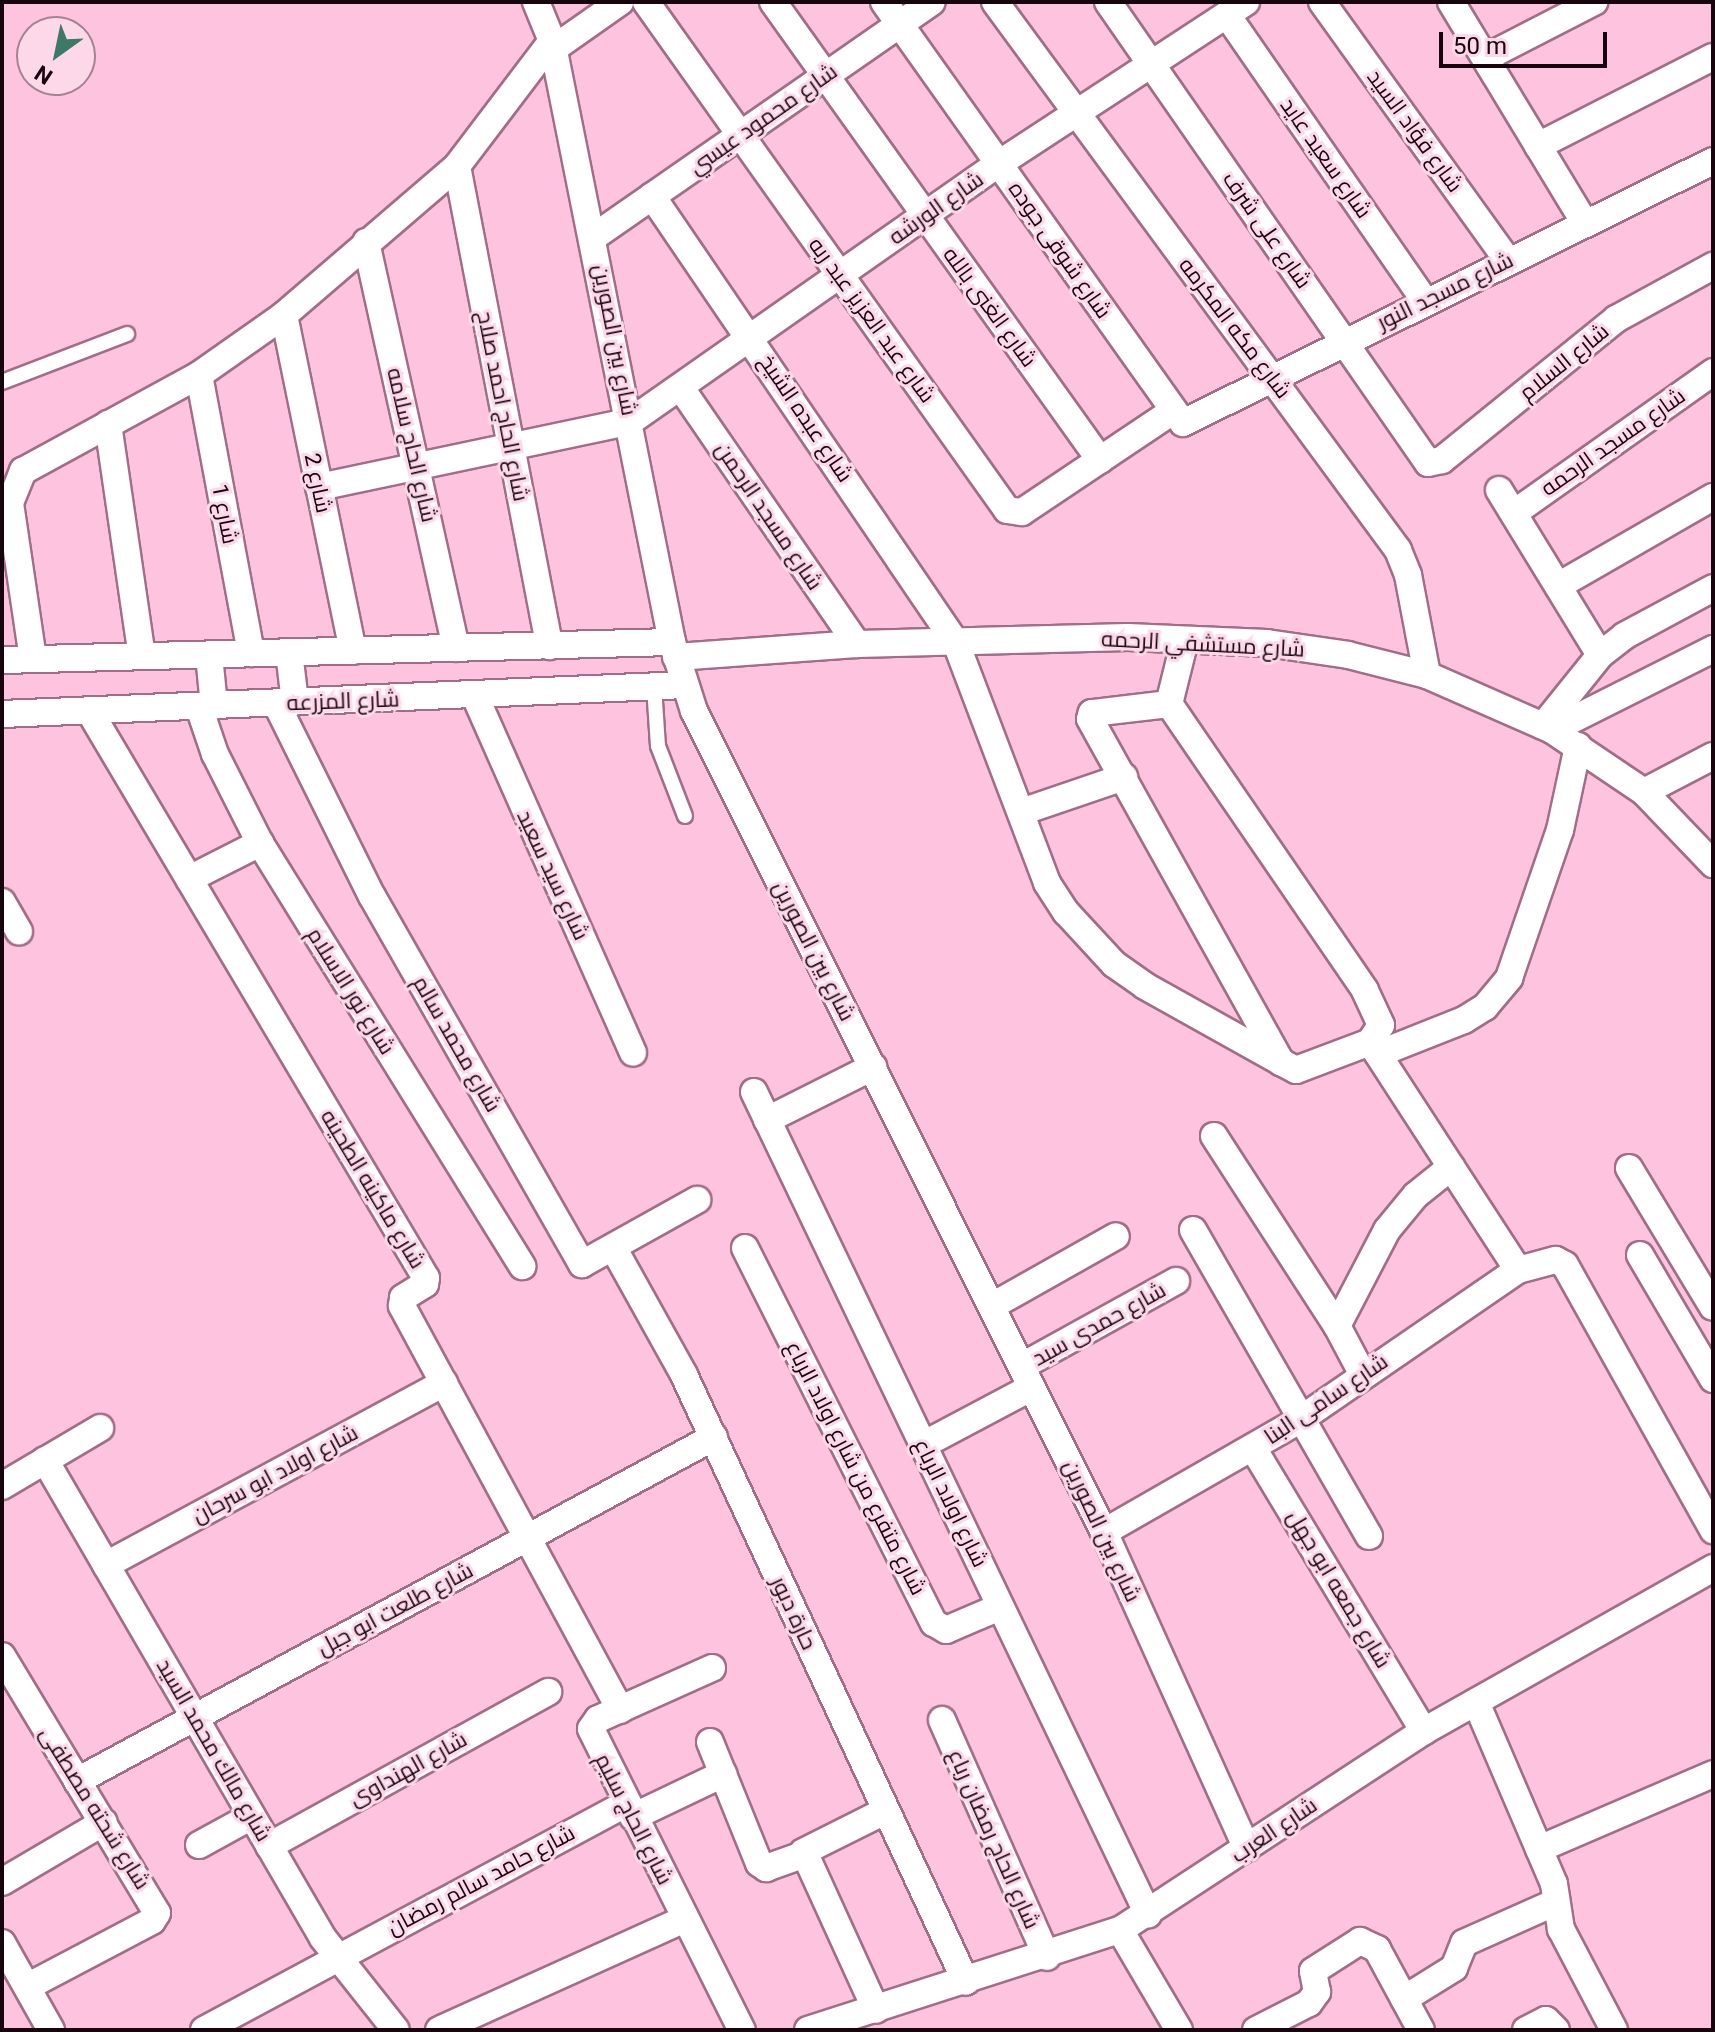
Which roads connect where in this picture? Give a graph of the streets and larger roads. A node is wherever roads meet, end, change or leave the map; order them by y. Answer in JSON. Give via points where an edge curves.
{"nodes":[{"id":1,"x":536,"y":2,"type":"edge"},
{"id":2,"x":620,"y":2,"type":"edge"},
{"id":3,"x":646,"y":2,"type":"edge"},
{"id":4,"x":773,"y":2,"type":"edge"},
{"id":5,"x":884,"y":2,"type":"edge"},
{"id":6,"x":932,"y":2,"type":"edge"},
{"id":7,"x":995,"y":2,"type":"edge"},
{"id":8,"x":1108,"y":2,"type":"edge"},
{"id":9,"x":1322,"y":2,"type":"edge"},
{"id":10,"x":1451,"y":2,"type":"edge"},
{"id":11,"x":1594,"y":2,"type":"edge"},
{"id":12,"x":1236,"y":8,"type":"edge"},
{"id":13,"x":900,"y":25,"type":"junction"},
{"id":14,"x":553,"y":45,"type":"junction"},
{"id":15,"x":1713,"y":57,"type":"edge"},
{"id":16,"x":1485,"y":58,"type":"junction"},
{"id":17,"x":1152,"y":63,"type":"junction"},
{"id":18,"x":826,"y":75,"type":"junction"},
{"id":19,"x":1075,"y":114,"type":"junction"},
{"id":20,"x":740,"y":135,"type":"junction"},
{"id":21,"x":1538,"y":146,"type":"junction"},
{"id":22,"x":1713,"y":161,"type":"edge"},
{"id":23,"x":1000,"y":163,"type":"junction"},
{"id":24,"x":457,"y":166,"type":"junction"},
{"id":25,"x":652,"y":196,"type":"junction"},
{"id":26,"x":925,"y":216,"type":"junction"},
{"id":27,"x":1585,"y":223,"type":"junction"},
{"id":28,"x":595,"y":236,"type":"junction"},
{"id":29,"x":366,"y":242,"type":"junction"},
{"id":30,"x":1508,"y":261,"type":"junction"},
{"id":31,"x":1713,"y":266,"type":"edge"},
{"id":32,"x":840,"y":276,"type":"junction"},
{"id":33,"x":1425,"y":301,"type":"junction"},
{"id":34,"x":284,"y":315,"type":"junction"},
{"id":35,"x":753,"y":338,"type":"junction"},
{"id":36,"x":1343,"y":341,"type":"junction"},
{"id":37,"x":1713,"y":372,"type":"edge"},
{"id":38,"x":199,"y":375,"type":"junction"},
{"id":39,"x":1272,"y":379,"type":"junction"},
{"id":40,"x":681,"y":388,"type":"junction"},
{"id":41,"x":1177,"y":416,"type":"junction"},
{"id":42,"x":631,"y":421,"type":"junction"},
{"id":43,"x":108,"y":424,"type":"junction"},
{"id":44,"x":511,"y":446,"type":"junction"},
{"id":45,"x":1422,"y":459,"type":"joint"},
{"id":46,"x":1100,"y":460,"type":"junction"},
{"id":47,"x":417,"y":466,"type":"junction"},
{"id":48,"x":319,"y":487,"type":"junction"},
{"id":49,"x":1499,"y":490,"type":"dead end"},
{"id":50,"x":1713,"y":497,"type":"edge"},
{"id":51,"x":1004,"y":505,"type":"joint"},
{"id":52,"x":1514,"y":513,"type":"junction"},
{"id":53,"x":1558,"y":586,"type":"junction"},
{"id":54,"x":1713,"y":588,"type":"edge"},
{"id":55,"x":1185,"y":640,"type":"junction"},
{"id":56,"x":956,"y":643,"type":"junction"},
{"id":57,"x":857,"y":644,"type":"junction"},
{"id":58,"x":549,"y":646,"type":"junction"},
{"id":59,"x":456,"y":648,"type":"junction"},
{"id":60,"x":674,"y":649,"type":"junction"},
{"id":61,"x":1713,"y":649,"type":"edge"},
{"id":62,"x":353,"y":651,"type":"junction"},
{"id":63,"x":289,"y":652,"type":"junction"},
{"id":64,"x":251,"y":653,"type":"junction"},
{"id":65,"x":209,"y":655,"type":"junction"},
{"id":66,"x":1600,"y":655,"type":"junction"},
{"id":67,"x":142,"y":656,"type":"junction"},
{"id":68,"x":33,"y":659,"type":"junction"},
{"id":69,"x":2,"y":660,"type":"edge"},
{"id":70,"x":1427,"y":675,"type":"junction"},
{"id":71,"x":684,"y":685,"type":"junction"},
{"id":72,"x":475,"y":696,"type":"junction"},
{"id":73,"x":286,"y":703,"type":"junction"},
{"id":74,"x":1169,"y":704,"type":"junction"},
{"id":75,"x":206,"y":706,"type":"junction"},
{"id":76,"x":90,"y":712,"type":"junction"},
{"id":77,"x":2,"y":714,"type":"edge"},
{"id":78,"x":1548,"y":728,"type":"junction"},
{"id":79,"x":1578,"y":746,"type":"junction"},
{"id":80,"x":1713,"y":756,"type":"edge"},
{"id":81,"x":1124,"y":777,"type":"junction"},
{"id":82,"x":1644,"y":792,"type":"junction"},
{"id":83,"x":1021,"y":812,"type":"junction"},
{"id":84,"x":260,"y":843,"type":"junction"},
{"id":85,"x":1713,"y":864,"type":"edge"},
{"id":86,"x":189,"y":879,"type":"junction"},
{"id":87,"x":2,"y":902,"type":"edge"},
{"id":88,"x":19,"y":931,"type":"dead end"},
{"id":89,"x":1374,"y":1048,"type":"junction"},
{"id":90,"x":633,"y":1053,"type":"dead end"},
{"id":91,"x":1281,"y":1062,"type":"junction"},
{"id":92,"x":873,"y":1067,"type":"junction"},
{"id":93,"x":754,"y":1092,"type":"dead end"},
{"id":94,"x":767,"y":1120,"type":"junction"},
{"id":95,"x":1214,"y":1136,"type":"dead end"},
{"id":96,"x":1451,"y":1167,"type":"junction"},
{"id":97,"x":1629,"y":1168,"type":"dead end"},
{"id":98,"x":697,"y":1200,"type":"dead end"},
{"id":99,"x":1193,"y":1230,"type":"dead end"},
{"id":100,"x":1116,"y":1236,"type":"dead end"},
{"id":101,"x":745,"y":1248,"type":"dead end"},
{"id":102,"x":614,"y":1249,"type":"junction"},
{"id":103,"x":1640,"y":1255,"type":"dead end"},
{"id":104,"x":522,"y":1266,"type":"dead end"},
{"id":105,"x":1518,"y":1270,"type":"junction"},
{"id":106,"x":1176,"y":1281,"type":"dead end"},
{"id":107,"x":992,"y":1306,"type":"junction"},
{"id":108,"x":1713,"y":1307,"type":"edge"},
{"id":109,"x":1337,"y":1326,"type":"junction"},
{"id":110,"x":1362,"y":1373,"type":"junction"},
{"id":111,"x":1027,"y":1377,"type":"junction"},
{"id":112,"x":1713,"y":1379,"type":"edge"},
{"id":113,"x":444,"y":1383,"type":"junction"},
{"id":114,"x":1301,"y":1419,"type":"junction"},
{"id":115,"x":100,"y":1428,"type":"dead end"},
{"id":116,"x":714,"y":1437,"type":"junction"},
{"id":117,"x":923,"y":1445,"type":"junction"},
{"id":118,"x":1253,"y":1448,"type":"junction"},
{"id":119,"x":45,"y":1460,"type":"junction"},
{"id":120,"x":2,"y":1486,"type":"edge"},
{"id":121,"x":1713,"y":1530,"type":"edge"},
{"id":122,"x":1104,"y":1532,"type":"junction"},
{"id":123,"x":1369,"y":1536,"type":"dead end"},
{"id":124,"x":527,"y":1538,"type":"junction"},
{"id":125,"x":106,"y":1565,"type":"junction"},
{"id":126,"x":1713,"y":1568,"type":"edge"},
{"id":127,"x":1000,"y":1607,"type":"junction"},
{"id":128,"x":2,"y":1656,"type":"edge"},
{"id":129,"x":712,"y":1668,"type":"dead end"},
{"id":130,"x":548,"y":1692,"type":"dead end"},
{"id":131,"x":12,"y":1693,"type":"edge"},
{"id":132,"x":1476,"y":1702,"type":"junction"},
{"id":133,"x":620,"y":1710,"type":"junction"},
{"id":134,"x":195,"y":1717,"type":"junction"},
{"id":135,"x":942,"y":1720,"type":"dead end"},
{"id":136,"x":1424,"y":1731,"type":"junction"},
{"id":137,"x":710,"y":1742,"type":"dead end"},
{"id":138,"x":723,"y":1774,"type":"junction"},
{"id":139,"x":1713,"y":1774,"type":"edge"},
{"id":140,"x":77,"y":1781,"type":"junction"},
{"id":141,"x":630,"y":1811,"type":"junction"},
{"id":142,"x":885,"y":1811,"type":"junction"},
{"id":143,"x":252,"y":1816,"type":"junction"},
{"id":144,"x":104,"y":1822,"type":"junction"},
{"id":145,"x":199,"y":1845,"type":"dead end"},
{"id":146,"x":269,"y":1846,"type":"junction"},
{"id":147,"x":1247,"y":1848,"type":"junction"},
{"id":148,"x":1539,"y":1849,"type":"junction"},
{"id":149,"x":803,"y":1852,"type":"junction"},
{"id":150,"x":2,"y":1882,"type":"edge"},
{"id":151,"x":1556,"y":1902,"type":"junction"},
{"id":152,"x":1148,"y":1914,"type":"junction"},
{"id":153,"x":685,"y":1919,"type":"junction"},
{"id":154,"x":1120,"y":1930,"type":"junction"},
{"id":155,"x":4,"y":1951,"type":"edge"},
{"id":156,"x":335,"y":1956,"type":"junction"},
{"id":157,"x":1047,"y":1957,"type":"junction"},
{"id":158,"x":966,"y":1982,"type":"junction"},
{"id":159,"x":27,"y":1987,"type":"junction"},
{"id":160,"x":1404,"y":1999,"type":"junction"},
{"id":161,"x":870,"y":2018,"type":"edge"},
{"id":162,"x":1608,"y":2028,"type":"edge"},
{"id":163,"x":51,"y":2030,"type":"edge"},
{"id":164,"x":204,"y":2030,"type":"edge"},
{"id":165,"x":396,"y":2030,"type":"edge"},
{"id":166,"x":439,"y":2030,"type":"edge"},
{"id":167,"x":742,"y":2030,"type":"edge"},
{"id":168,"x":808,"y":2030,"type":"edge"},
{"id":169,"x":1179,"y":2030,"type":"edge"},
{"id":170,"x":1256,"y":2030,"type":"edge"},
{"id":171,"x":1421,"y":2030,"type":"edge"},
{"id":172,"x":1526,"y":2030,"type":"edge"},
{"id":173,"x":1556,"y":2030,"type":"edge"}],
"edges":[{"from":1,"to":14,"type":"street","name":"شارع بين الصورين"},
{"from":2,"to":14,"type":"street"},
{"from":3,"to":20,"type":"street","name":"شارع عبد العزيز عبد ربه"},
{"from":4,"to":18,"type":"street","name":"شارع الغنى بالله"},
{"from":5,"to":13,"type":"street","name":"شارع شوقى جوده"},
{"from":6,"to":13,"type":"street","name":"شارع محمود عيسي"},
{"from":7,"to":19,"type":"street","name":"شارع مكه المكرمه"},
{"from":8,"to":17,"type":"street","name":"شارع على شرف"},
{"from":9,"to":30,"type":"street","name":"شارع فؤاد السيد"},
{"from":10,"to":16,"type":"street"},
{"from":11,"to":16,"type":"street"},
{"from":12,"to":17,"type":"street","name":"شارع الورشه"},
{"from":12,"to":33,"type":"street","name":"شارع سعيد عايد"},
{"from":13,"to":18,"type":"street","name":"شارع محمود عيسي"},
{"from":13,"to":23,"type":"street","name":"شارع شوقى جوده"},
{"from":14,"to":24,"type":"street"},
{"from":14,"to":28,"type":"street","name":"شارع بين الصورين"},
{"from":15,"to":21,"type":"street"},
{"from":16,"to":21,"type":"street"},
{"from":17,"to":19,"type":"street","name":"شارع الورشه"},
{"from":17,"to":36,"type":"street","name":"شارع على شرف"},
{"from":18,"to":20,"type":"street","name":"شارع محمود عيسي"},
{"from":18,"to":26,"type":"street","name":"شارع الغنى بالله"},
{"from":19,"to":23,"type":"street","name":"شارع الورشه"},
{"from":19,"to":39,"type":"street","name":"شارع مكه المكرمه"},
{"from":20,"to":25,"type":"street","name":"شارع محمود عيسي"},
{"from":20,"to":32,"type":"street","name":"شارع عبد العزيز عبد ربه"},
{"from":21,"to":27,"type":"street"},
{"from":22,"to":27,"type":"street","name":"شارع مسجد النور"},
{"from":23,"to":26,"type":"street","name":"شارع الورشه"},
{"from":23,"to":41,"type":"street","name":"شارع شوقى جوده"},
{"from":24,"to":29,"type":"street"},
{"from":24,"to":44,"type":"street","name":"شارع الحاج احمد صلاح"},
{"from":25,"to":28,"type":"street","name":"شارع محمود عيسي"},
{"from":25,"to":35,"type":"street","name":"شارع عبده الشيخ"},
{"from":26,"to":32,"type":"street","name":"شارع الورشه"},
{"from":26,"to":46,"type":"street","name":"شارع الغنى بالله"},
{"from":27,"to":30,"type":"street","name":"شارع مسجد النور"},
{"from":28,"to":42,"type":"street","name":"شارع بين الصورين"},
{"from":29,"to":34,"type":"street"},
{"from":29,"to":47,"type":"street","name":"شارع الحاج سلامه"},
{"from":30,"to":33,"type":"street","name":"شارع مسجد النور"},
{"from":31,"to":45,"type":"street","name":"شارع السلام","via":[[1616,319],[1442,460]]},
{"from":32,"to":35,"type":"street","name":"شارع الورشه"},
{"from":32,"to":51,"type":"street","name":"شارع عبد العزيز عبد ربه"},
{"from":33,"to":36,"type":"street","name":"شارع مسجد النور"},
{"from":34,"to":38,"type":"street"},
{"from":34,"to":48,"type":"street","name":"شارع 2"},
{"from":35,"to":40,"type":"street","name":"شارع الورشه"},
{"from":35,"to":56,"type":"street","name":"شارع عبده الشيخ"},
{"from":36,"to":39,"type":"street","name":"شارع مسجد النور"},
{"from":36,"to":45,"type":"street","name":"شارع على شرف"},
{"from":37,"to":52,"type":"street","name":"شارع مسجد الرحمه"},
{"from":38,"to":43,"type":"street"},
{"from":38,"to":64,"type":"street","name":"شارع 1"},
{"from":39,"to":41,"type":"street","name":"شارع مسجد النور","via":[[1187,424]]},
{"from":39,"to":70,"type":"street","name":"شارع مكه المكرمه","via":[[1404,562]]},
{"from":40,"to":42,"type":"street","name":"شارع الورشه"},
{"from":40,"to":57,"type":"street","name":"شارع مسجد الرحمن"},
{"from":41,"to":46,"type":"street","name":"شارع مسجد النور"},
{"from":42,"to":44,"type":"street"},
{"from":42,"to":60,"type":"street","name":"شارع بين الصورين"},
{"from":43,"to":67,"type":"street"},
{"from":43,"to":68,"type":"street","via":[[23,471],[10,503]]},
{"from":44,"to":47,"type":"street"},
{"from":44,"to":58,"type":"street","name":"شارع الحاج احمد صلاح"},
{"from":46,"to":51,"type":"street","name":"شارع مسجد النور","via":[[1022,512],[1011,513]]},
{"from":47,"to":48,"type":"street"},
{"from":47,"to":59,"type":"street","name":"شارع الحاج سلامه"},
{"from":48,"to":62,"type":"street","name":"شارع 2"},
{"from":49,"to":52,"type":"street"},
{"from":50,"to":53,"type":"street"},
{"from":52,"to":53,"type":"street"},
{"from":53,"to":66,"type":"street"},
{"from":54,"to":66,"type":"street","via":[[1624,636]]},
{"from":55,"to":56,"type":"street","name":"شارع مستشفي الرحمه"},
{"from":55,"to":70,"type":"street","name":"شارع مستشفي الرحمه","via":[[1267,643],[1348,655]]},
{"from":55,"to":74,"type":"street"},
{"from":56,"to":57,"type":"street","name":"شارع مستشفي الرحمه"},
{"from":56,"to":83,"type":"street","name":"شارع عبده الشيخ"},
{"from":57,"to":60,"type":"street","name":"شارع مستشفي الرحمه"},
{"from":58,"to":59,"type":"street"},
{"from":58,"to":60,"type":"street"},
{"from":59,"to":62,"type":"street"},
{"from":60,"to":71,"type":"street","name":"شارع بين الصورين"},
{"from":61,"to":78,"type":"street"},
{"from":62,"to":63,"type":"street"},
{"from":63,"to":64,"type":"street"},
{"from":63,"to":73,"type":"street"},
{"from":64,"to":65,"type":"street"},
{"from":65,"to":67,"type":"street"},
{"from":65,"to":75,"type":"street","name":"شارع نور الاسلام"},
{"from":66,"to":78,"type":"street"},
{"from":67,"to":68,"type":"street"},
{"from":68,"to":69,"type":"street"},
{"from":70,"to":78,"type":"street","name":"شارع مستشفي الرحمه"},
{"from":71,"to":72,"type":"street","name":"شارع المزرعه"},
{"from":71,"to":92,"type":"street","name":"شارع بين الصورين","via":[[705,738]]},
{"from":72,"to":73,"type":"street","name":"شارع المزرعه"},
{"from":72,"to":90,"type":"street","name":"شارع سيد سعيد"},
{"from":73,"to":75,"type":"street","name":"شارع المزرعه"},
{"from":73,"to":102,"type":"street","name":"شارع محمد سالم","via":[[372,896],[582,1264]]},
{"from":74,"to":81,"type":"street","via":[[1090,716]]},
{"from":74,"to":89,"type":"street","via":[[1365,990],[1381,1025]]},
{"from":75,"to":76,"type":"street","name":"شارع المزرعه"},
{"from":75,"to":84,"type":"street","name":"شارع نور الاسلام","via":[[215,754]]},
{"from":76,"to":77,"type":"street","name":"شارع المزرعه"},
{"from":76,"to":86,"type":"street","name":"شارع ماكينه الطحينه"},
{"from":78,"to":79,"type":"street","name":"شارع مستشفي الرحمه"},
{"from":79,"to":82,"type":"street","name":"شارع مستشفي الرحمه"},
{"from":79,"to":89,"type":"street","via":[[1560,830],[1509,978],[1485,1007],[1464,1020]]},
{"from":80,"to":82,"type":"street"},
{"from":81,"to":83,"type":"street"},
{"from":81,"to":91,"type":"street"},
{"from":82,"to":85,"type":"street","name":"شارع مستشفي الرحمه"},
{"from":83,"to":91,"type":"street","name":"شارع عبده الشيخ","via":[[1047,883],[1096,947],[1145,986]]},
{"from":84,"to":86,"type":"street"},
{"from":84,"to":104,"type":"street","name":"شارع نور الاسلام"},
{"from":86,"to":113,"type":"street","name":"شارع ماكينه الطحينه","via":[[426,1278],[403,1298],[402,1306]]},
{"from":87,"to":88,"type":"street"},
{"from":89,"to":91,"type":"street","via":[[1296,1070]]},
{"from":89,"to":96,"type":"street"},
{"from":92,"to":94,"type":"street"},
{"from":92,"to":107,"type":"street","name":"شارع بين الصورين"},
{"from":93,"to":94,"type":"street","name":"شارع اولاد الرباع"},
{"from":94,"to":117,"type":"street","name":"شارع اولاد الرباع"},
{"from":95,"to":109,"type":"street"},
{"from":96,"to":105,"type":"street"},
{"from":96,"to":109,"type":"street","via":[[1416,1195],[1387,1230]]},
{"from":97,"to":108,"type":"street"},
{"from":98,"to":102,"type":"street","name":"شارع محمد سالم"},
{"from":99,"to":114,"type":"street"},
{"from":100,"to":107,"type":"street"},
{"from":101,"to":127,"type":"street","name":"شارع متفرع من شارع اولاد الرباع","via":[[934,1623],[946,1630]]},
{"from":102,"to":116,"type":"street","name":"حارة دبور"},
{"from":103,"to":112,"type":"street"},
{"from":105,"to":110,"type":"street","name":"شارع سامى البنا"},
{"from":105,"to":121,"type":"street","name":"شارع سامى البنا","via":[[1544,1261],[1565,1265]]},
{"from":106,"to":111,"type":"street","name":"شارع حمدى سيد"},
{"from":107,"to":111,"type":"street","name":"شارع بين الصورين"},
{"from":109,"to":110,"type":"street"},
{"from":110,"to":114,"type":"street","name":"شارع سامى البنا"},
{"from":111,"to":117,"type":"street","name":"شارع حمدى سيد"},
{"from":111,"to":122,"type":"street","name":"شارع بين الصورين"},
{"from":113,"to":124,"type":"street","name":"شارع ماكينه الطحينه"},
{"from":113,"to":125,"type":"street","name":"شارع اولاد ابو سرحان"},
{"from":114,"to":118,"type":"street","name":"شارع سامى البنا"},
{"from":114,"to":123,"type":"street"},
{"from":115,"to":119,"type":"street"},
{"from":116,"to":124,"type":"street","name":"شارع طلعت ابو جبل"},
{"from":116,"to":142,"type":"street","name":"حارة دبور"},
{"from":117,"to":127,"type":"street","name":"شارع اولاد الرباع"},
{"from":118,"to":122,"type":"street","name":"شارع سامى البنا"},
{"from":118,"to":136,"type":"street","name":"شارع جمعه ابو جهل"},
{"from":119,"to":120,"type":"street"},
{"from":119,"to":125,"type":"street","name":"شارع مالك محمد السيد"},
{"from":122,"to":147,"type":"street","name":"شارع بين الصورين"},
{"from":124,"to":133,"type":"street","name":"شارع ماكينه الطحينه"},
{"from":124,"to":134,"type":"street","name":"شارع طلعت ابو جبل"},
{"from":125,"to":134,"type":"street","name":"شارع مالك محمد السيد"},
{"from":126,"to":132,"type":"street","name":"شارع العرب"},
{"from":127,"to":152,"type":"street","name":"شارع اولاد الرباع"},
{"from":128,"to":131,"type":"street","name":"شارع شحته مصطفى"},
{"from":129,"to":133,"type":"street","name":"شارع الحاج سليم"},
{"from":130,"to":146,"type":"street","name":"شارع الهنداوى"},
{"from":131,"to":140,"type":"street","name":"شارع شحته مصطفى"},
{"from":132,"to":136,"type":"street","name":"شارع العرب"},
{"from":132,"to":148,"type":"street"},
{"from":133,"to":141,"type":"street","name":"شارع الحاج سليم","via":[[598,1719],[591,1729]]},
{"from":134,"to":140,"type":"street","name":"شارع طلعت ابو جبل"},
{"from":134,"to":143,"type":"street","name":"شارع مالك محمد السيد"},
{"from":135,"to":157,"type":"street","name":"شارع الحاج رمضان رباع"},
{"from":136,"to":147,"type":"street","name":"شارع العرب"},
{"from":137,"to":138,"type":"street"},
{"from":138,"to":141,"type":"street","name":"شارع حامد سالم رمضان"},
{"from":138,"to":149,"type":"street","via":[[759,1863],[766,1868]]},
{"from":139,"to":148,"type":"street"},
{"from":140,"to":144,"type":"street","name":"شارع شحته مصطفى"},
{"from":141,"to":153,"type":"street","name":"شارع الحاج سليم"},
{"from":141,"to":156,"type":"street","name":"شارع حامد سالم رمضان"},
{"from":142,"to":149,"type":"street"},
{"from":142,"to":158,"type":"street","name":"حارة دبور"},
{"from":143,"to":145,"type":"street"},
{"from":143,"to":146,"type":"street","name":"شارع مالك محمد السيد"},
{"from":144,"to":150,"type":"street"},
{"from":144,"to":159,"type":"street","name":"شارع شحته مصطفى","via":[[157,1908],[156,1917]]},
{"from":146,"to":156,"type":"street","name":"شارع مالك محمد السيد"},
{"from":147,"to":152,"type":"street","name":"شارع العرب"},
{"from":148,"to":151,"type":"street"},
{"from":149,"to":161,"type":"street"},
{"from":151,"to":160,"type":"street","via":[[1464,1943],[1454,1968]]},
{"from":151,"to":162,"type":"street","via":[[1561,1929]]},
{"from":152,"to":154,"type":"street","name":"شارع العرب"},
{"from":153,"to":166,"type":"street"},
{"from":153,"to":167,"type":"street","name":"شارع الحاج سليم"},
{"from":154,"to":157,"type":"street","name":"شارع العرب"},
{"from":154,"to":169,"type":"street"},
{"from":155,"to":159,"type":"street"},
{"from":156,"to":164,"type":"street","name":"شارع حامد سالم رمضان"},
{"from":156,"to":165,"type":"street","name":"شارع مالك محمد السيد"},
{"from":157,"to":158,"type":"street","name":"شارع العرب"},
{"from":158,"to":161,"type":"street","name":"شارع العرب"},
{"from":159,"to":163,"type":"street"},
{"from":160,"to":170,"type":"street","via":[[1377,1949],[1360,1941],[1313,1971],[1317,1992],[1309,2003]]},
{"from":160,"to":171,"type":"street"},
{"from":161,"to":168,"type":"street","name":"شارع العرب"},
{"from":172,"to":173,"type":"street","via":[[1546,2020]]}]}
